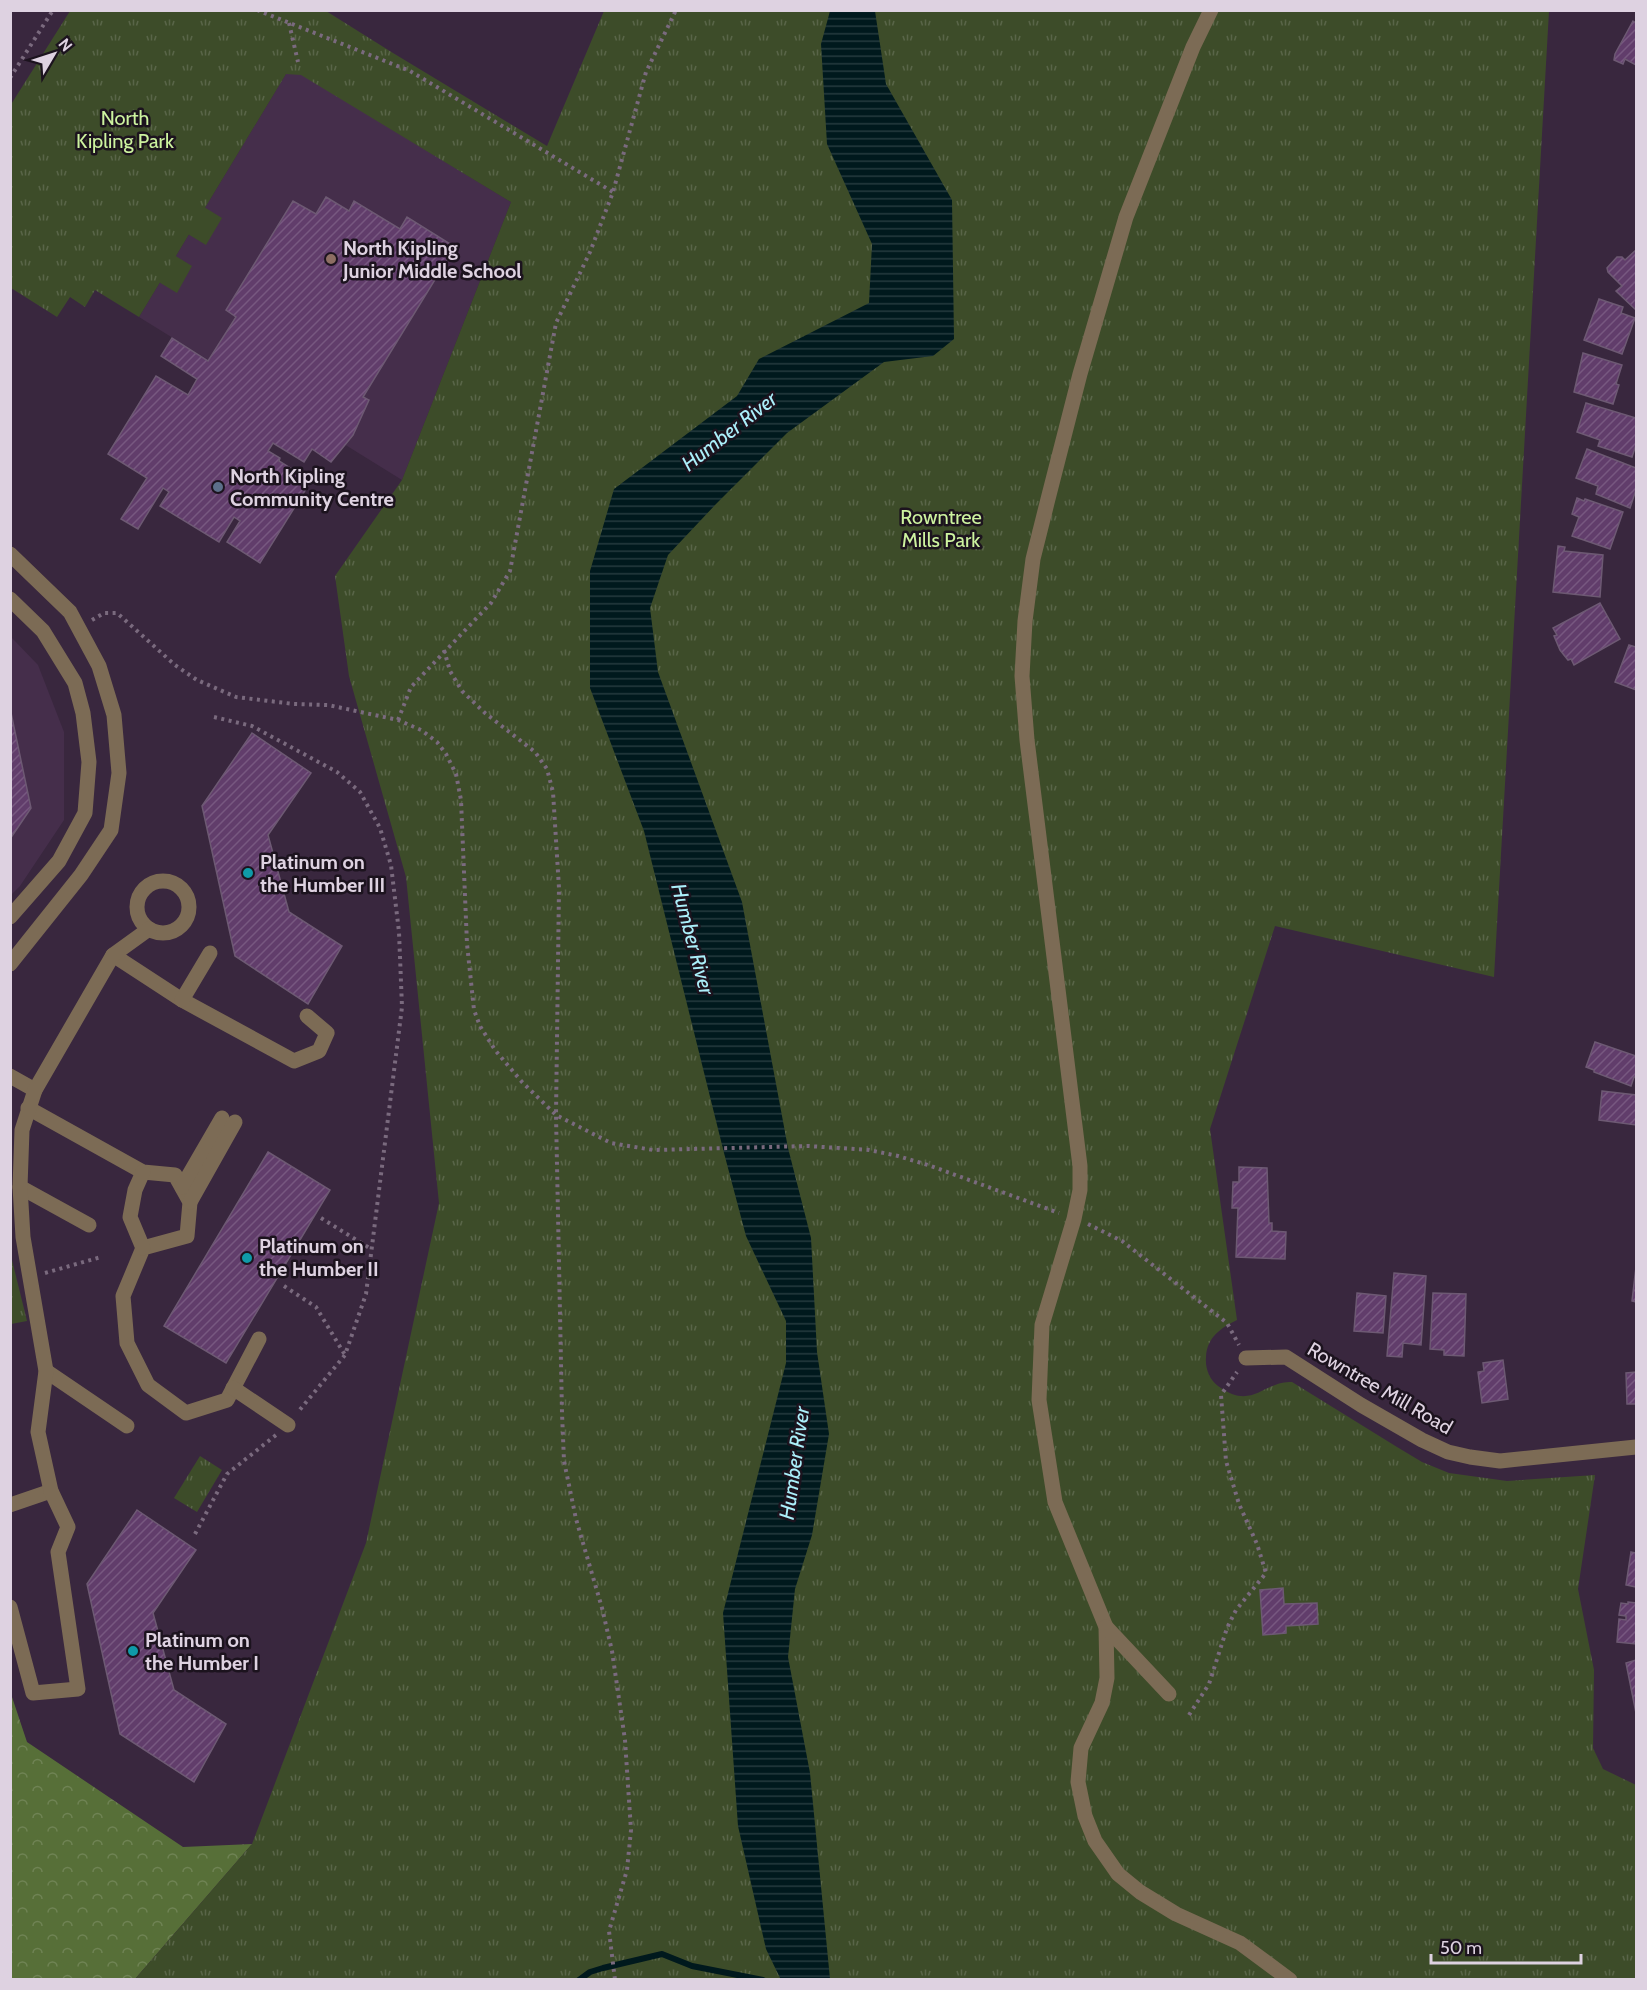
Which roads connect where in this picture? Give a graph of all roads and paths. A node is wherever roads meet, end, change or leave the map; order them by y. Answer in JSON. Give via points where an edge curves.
{"nodes":[{"id":1,"x":52,"y":10,"type":"edge"},
{"id":2,"x":257,"y":10,"type":"edge"},
{"id":3,"x":676,"y":10,"type":"edge"},
{"id":4,"x":1211,"y":10,"type":"edge"},
{"id":5,"x":289,"y":22,"type":"junction"},
{"id":6,"x":298,"y":62,"type":"dead end"},
{"id":7,"x":10,"y":78,"type":"edge"},
{"id":8,"x":613,"y":192,"type":"junction"},
{"id":9,"x":10,"y":554,"type":"edge"},
{"id":10,"x":10,"y":599,"type":"edge"},
{"id":11,"x":104,"y":613,"type":"dead end"},
{"id":12,"x":444,"y":650,"type":"junction"},
{"id":13,"x":214,"y":717,"type":"dead end"},
{"id":14,"x":398,"y":720,"type":"junction"},
{"id":15,"x":10,"y":917,"type":"edge"},
{"id":16,"x":149,"y":929,"type":"dead end"},
{"id":17,"x":210,"y":953,"type":"dead end"},
{"id":18,"x":113,"y":955,"type":"junction"},
{"id":19,"x":10,"y":964,"type":"edge"},
{"id":20,"x":182,"y":1000,"type":"junction"},
{"id":21,"x":307,"y":1017,"type":"dead end"},
{"id":22,"x":10,"y":1076,"type":"edge"},
{"id":23,"x":35,"y":1090,"type":"junction"},
{"id":24,"x":28,"y":1108,"type":"junction"},
{"id":25,"x":556,"y":1115,"type":"junction"},
{"id":26,"x":16,"y":1125,"type":"edge"},
{"id":27,"x":143,"y":1172,"type":"junction"},
{"id":28,"x":20,"y":1187,"type":"junction"},
{"id":29,"x":182,"y":1187,"type":"junction"},
{"id":30,"x":190,"y":1202,"type":"junction"},
{"id":31,"x":1061,"y":1214,"type":"dead end"},
{"id":32,"x":321,"y":1218,"type":"dead end"},
{"id":33,"x":1084,"y":1223,"type":"dead end"},
{"id":34,"x":89,"y":1225,"type":"dead end"},
{"id":35,"x":143,"y":1248,"type":"junction"},
{"id":36,"x":370,"y":1250,"type":"junction"},
{"id":37,"x":101,"y":1257,"type":"dead end"},
{"id":38,"x":30,"y":1278,"type":"junction"},
{"id":39,"x":284,"y":1286,"type":"dead end"},
{"id":40,"x":259,"y":1338,"type":"dead end"},
{"id":41,"x":345,"y":1355,"type":"junction"},
{"id":42,"x":1246,"y":1358,"type":"junction"},
{"id":43,"x":46,"y":1371,"type":"junction"},
{"id":44,"x":232,"y":1388,"type":"junction"},
{"id":45,"x":288,"y":1425,"type":"junction"},
{"id":46,"x":127,"y":1426,"type":"dead end"},
{"id":47,"x":1636,"y":1448,"type":"edge"},
{"id":48,"x":51,"y":1491,"type":"junction"},
{"id":49,"x":10,"y":1505,"type":"edge"},
{"id":50,"x":195,"y":1534,"type":"dead end"},
{"id":51,"x":10,"y":1606,"type":"edge"},
{"id":52,"x":1106,"y":1628,"type":"junction"},
{"id":53,"x":1169,"y":1694,"type":"dead end"},
{"id":54,"x":1189,"y":1715,"type":"dead end"},
{"id":55,"x":615,"y":1979,"type":"edge"},
{"id":56,"x":1290,"y":1980,"type":"edge"}],
"edges":[{"from":1,"to":7,"type":"path"},
{"from":2,"to":5,"type":"path"},
{"from":3,"to":8,"type":"path","via":[[646,72]]},
{"from":4,"to":52,"type":"street","via":[[1126,217],[1048,499],[1025,621],[1022,676],[1028,740],[1080,1174],[1074,1219],[1042,1325],[1039,1400],[1055,1502]]},
{"from":5,"to":6,"type":"path"},
{"from":5,"to":8,"type":"path","via":[[410,71]]},
{"from":8,"to":12,"type":"path","via":[[556,323],[510,571],[491,603]]},
{"from":9,"to":19,"type":"street","via":[[70,612],[99,666],[114,715],[118,773],[111,830],[81,875]]},
{"from":10,"to":15,"type":"street","via":[[43,631],[75,683],[89,762],[85,813],[59,861]]},
{"from":11,"to":14,"type":"path","via":[[117,613],[175,665],[197,680],[236,697],[328,705]]},
{"from":12,"to":14,"type":"path","via":[[411,687]]},
{"from":12,"to":25,"type":"path","via":[[462,691],[535,752],[547,769],[553,792],[559,888]]},
{"from":13,"to":36,"type":"path","via":[[252,726],[337,772],[360,792],[370,808],[391,865],[402,1007]]},
{"from":14,"to":25,"type":"path","via":[[437,742],[456,774],[461,800],[467,944],[474,1010],[480,1026],[501,1058]]},
{"from":16,"to":18,"type":"street"},
{"from":17,"to":20,"type":"street"},
{"from":18,"to":20,"type":"street"},
{"from":18,"to":23,"type":"street"},
{"from":20,"to":21,"type":"street","via":[[294,1061],[319,1051],[327,1033]]},
{"from":22,"to":23,"type":"street"},
{"from":23,"to":24,"type":"street"},
{"from":24,"to":26,"type":"street"},
{"from":24,"to":27,"type":"street"},
{"from":25,"to":31,"type":"path","via":[[611,1143],[653,1150],[808,1146],[869,1150],[898,1156]]},
{"from":25,"to":55,"type":"path","via":[[564,1461],[612,1651],[626,1740],[631,1830],[627,1870],[609,1931]]},
{"from":26,"to":28,"type":"street"},
{"from":27,"to":29,"type":"street","via":[[175,1175]]},
{"from":27,"to":35,"type":"street","via":[[130,1217]]},
{"from":28,"to":34,"type":"street"},
{"from":28,"to":38,"type":"street"},
{"from":29,"to":30,"type":"street"},
{"from":29,"to":30,"type":"street","via":[[229,1120]]},
{"from":30,"to":35,"type":"street","via":[[187,1236]]},
{"from":32,"to":36,"type":"path"},
{"from":33,"to":42,"type":"path","via":[[1122,1241],[1227,1323]]},
{"from":35,"to":44,"type":"street","via":[[123,1296],[127,1343],[148,1385],[186,1413],[226,1400]]},
{"from":36,"to":41,"type":"path","via":[[366,1294]]},
{"from":37,"to":38,"type":"path"},
{"from":38,"to":43,"type":"street"},
{"from":39,"to":41,"type":"path","via":[[316,1307]]},
{"from":40,"to":44,"type":"street"},
{"from":41,"to":45,"type":"path"},
{"from":42,"to":47,"type":"street","name":"Rowntree Mill Road","via":[[1286,1357],[1361,1405],[1448,1452],[1500,1461]]},
{"from":42,"to":54,"type":"path","via":[[1221,1395],[1226,1461],[1266,1573],[1236,1610],[1209,1684]]},
{"from":43,"to":46,"type":"street"},
{"from":43,"to":48,"type":"street","via":[[38,1432]]},
{"from":44,"to":45,"type":"street"},
{"from":45,"to":50,"type":"path","via":[[227,1474]]},
{"from":48,"to":49,"type":"street"},
{"from":48,"to":51,"type":"street","via":[[68,1527],[58,1552],[78,1689],[33,1694]]},
{"from":52,"to":53,"type":"street"},
{"from":52,"to":56,"type":"street","via":[[1107,1678],[1102,1703],[1081,1748],[1078,1782],[1095,1841],[1118,1874],[1140,1892],[1176,1914],[1240,1943]]}]}
